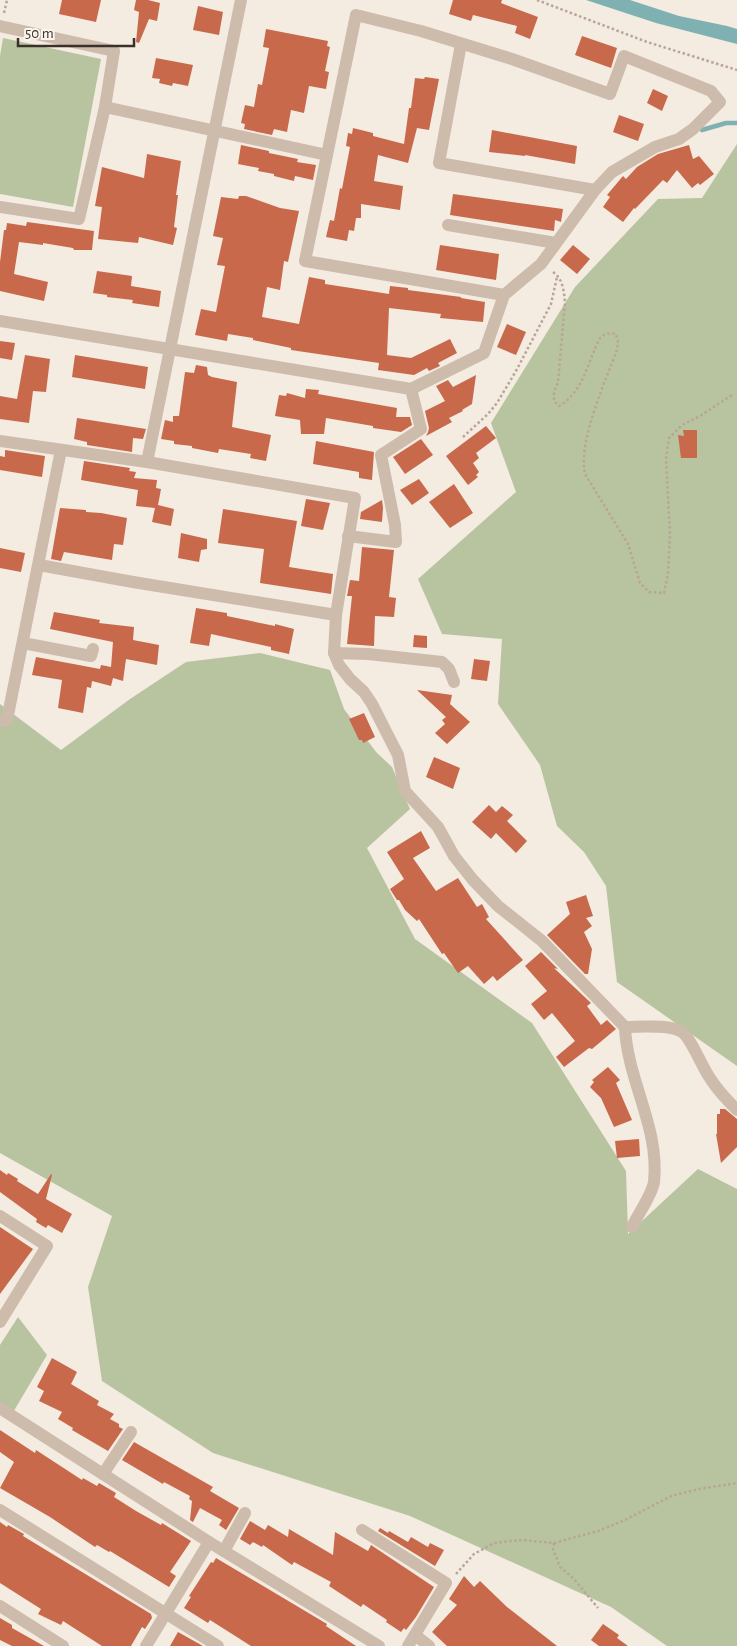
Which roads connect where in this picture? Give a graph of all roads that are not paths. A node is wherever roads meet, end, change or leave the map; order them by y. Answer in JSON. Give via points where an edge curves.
{"nodes":[{"id":1,"x":241,"y":0,"type":"edge"},
{"id":2,"x":0,"y":28,"type":"edge"},
{"id":3,"x":462,"y":44,"type":"junction"},
{"id":4,"x":105,"y":107,"type":"junction"},
{"id":5,"x":216,"y":131,"type":"junction"},
{"id":6,"x":326,"y":154,"type":"junction"},
{"id":7,"x":595,"y":190,"type":"junction"},
{"id":8,"x":0,"y":207,"type":"edge"},
{"id":9,"x":448,"y":225,"type":"dead end"},
{"id":10,"x":556,"y":243,"type":"junction"},
{"id":11,"x":504,"y":296,"type":"junction"},
{"id":12,"x":0,"y":321,"type":"edge"},
{"id":13,"x":170,"y":349,"type":"junction"},
{"id":14,"x":411,"y":389,"type":"junction"},
{"id":15,"x":0,"y":441,"type":"edge"},
{"id":16,"x":61,"y":450,"type":"junction"},
{"id":17,"x":147,"y":462,"type":"junction"},
{"id":18,"x":348,"y":536,"type":"junction"},
{"id":19,"x":39,"y":565,"type":"junction"},
{"id":20,"x":336,"y":615,"type":"junction"},
{"id":21,"x":23,"y":644,"type":"junction"},
{"id":22,"x":94,"y":649,"type":"dead end"},
{"id":23,"x":334,"y":652,"type":"junction"},
{"id":24,"x":454,"y":682,"type":"dead end"},
{"id":25,"x":0,"y":721,"type":"edge"},
{"id":26,"x":625,"y":1027,"type":"junction"},
{"id":27,"x":737,"y":1110,"type":"edge"},
{"id":28,"x":0,"y":1216,"type":"edge"},
{"id":29,"x":632,"y":1227,"type":"dead end"},
{"id":30,"x":1,"y":1317,"type":"edge"},
{"id":31,"x":0,"y":1408,"type":"edge"},
{"id":32,"x":131,"y":1432,"type":"dead end"},
{"id":33,"x":104,"y":1474,"type":"junction"},
{"id":34,"x":0,"y":1510,"type":"edge"},
{"id":35,"x":245,"y":1513,"type":"dead end"},
{"id":36,"x":362,"y":1530,"type":"dead end"},
{"id":37,"x":209,"y":1542,"type":"junction"},
{"id":38,"x":224,"y":1551,"type":"junction"},
{"id":39,"x":0,"y":1606,"type":"edge"},
{"id":40,"x":166,"y":1614,"type":"junction"},
{"id":41,"x":415,"y":1635,"type":"junction"},
{"id":42,"x":63,"y":1646,"type":"edge"},
{"id":43,"x":146,"y":1646,"type":"edge"},
{"id":44,"x":218,"y":1646,"type":"edge"},
{"id":45,"x":379,"y":1646,"type":"edge"},
{"id":46,"x":408,"y":1646,"type":"edge"},
{"id":47,"x":428,"y":1646,"type":"edge"}],
"edges":[{"from":1,"to":5,"type":"street"},
{"from":2,"to":4,"type":"street","via":[[114,51]]},
{"from":3,"to":6,"type":"street","via":[[356,15]]},
{"from":3,"to":7,"type":"street","via":[[439,163]]},
{"from":3,"to":7,"type":"street","via":[[610,94],[624,56],[711,91],[720,102],[679,139],[633,158],[612,172]]},
{"from":4,"to":5,"type":"street"},
{"from":4,"to":8,"type":"street","via":[[79,219]]},
{"from":5,"to":6,"type":"street"},
{"from":5,"to":13,"type":"street"},
{"from":6,"to":11,"type":"street","via":[[305,261]]},
{"from":7,"to":10,"type":"street"},
{"from":9,"to":10,"type":"street"},
{"from":10,"to":11,"type":"street","via":[[541,264]]},
{"from":11,"to":14,"type":"street","via":[[484,353]]},
{"from":12,"to":13,"type":"street"},
{"from":13,"to":14,"type":"street"},
{"from":13,"to":17,"type":"street"},
{"from":14,"to":18,"type":"street","via":[[421,429],[381,455],[396,542]]},
{"from":15,"to":16,"type":"street"},
{"from":16,"to":17,"type":"street"},
{"from":16,"to":19,"type":"street"},
{"from":17,"to":18,"type":"street","via":[[354,498]]},
{"from":18,"to":20,"type":"street"},
{"from":19,"to":20,"type":"street"},
{"from":19,"to":21,"type":"street"},
{"from":20,"to":23,"type":"street"},
{"from":21,"to":22,"type":"street","via":[[91,656]]},
{"from":21,"to":25,"type":"street","via":[[8,720]]},
{"from":23,"to":24,"type":"street","via":[[442,662]]},
{"from":23,"to":26,"type":"street","via":[[339,665],[372,704],[392,741],[405,791],[438,827],[454,856],[498,906],[542,941]]},
{"from":26,"to":27,"type":"street","via":[[671,1028],[683,1032],[710,1079]]},
{"from":26,"to":29,"type":"street","via":[[626,1046],[651,1134],[654,1162],[654,1183]]},
{"from":28,"to":30,"type":"street","via":[[47,1246]]},
{"from":31,"to":33,"type":"street"},
{"from":32,"to":33,"type":"street"},
{"from":33,"to":37,"type":"street"},
{"from":34,"to":40,"type":"street"},
{"from":35,"to":38,"type":"street"},
{"from":36,"to":41,"type":"street","via":[[446,1583]]},
{"from":37,"to":38,"type":"street"},
{"from":37,"to":40,"type":"street"},
{"from":38,"to":45,"type":"street"},
{"from":39,"to":42,"type":"street"},
{"from":40,"to":43,"type":"street"},
{"from":40,"to":44,"type":"street"},
{"from":41,"to":46,"type":"street"},
{"from":41,"to":47,"type":"street"}]}
